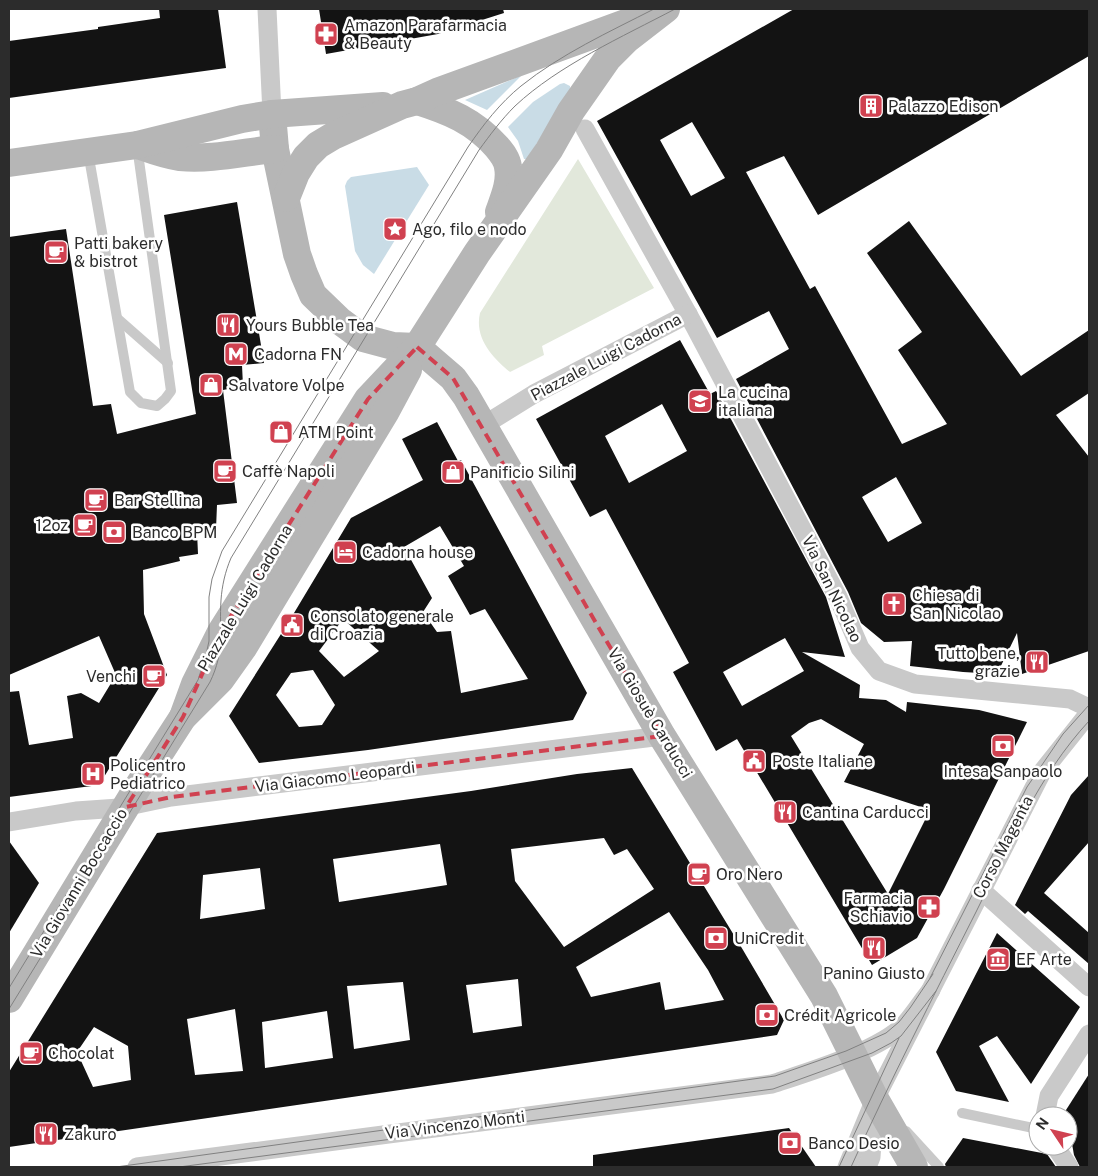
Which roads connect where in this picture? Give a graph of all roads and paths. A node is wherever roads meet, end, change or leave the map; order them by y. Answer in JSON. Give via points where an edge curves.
{"nodes":[{"id":1,"x":267,"y":9,"type":"edge"},
{"id":2,"x":666,"y":9,"type":"edge"},
{"id":3,"x":410,"y":103,"type":"junction"},
{"id":4,"x":272,"y":114,"type":"junction"},
{"id":5,"x":585,"y":129,"type":"dead end"},
{"id":6,"x":137,"y":145,"type":"junction"},
{"id":7,"x":274,"y":150,"type":"junction"},
{"id":8,"x":88,"y":152,"type":"junction"},
{"id":9,"x":9,"y":163,"type":"edge"},
{"id":10,"x":286,"y":198,"type":"junction"},
{"id":11,"x":477,"y":253,"type":"junction"},
{"id":12,"x":688,"y":314,"type":"junction"},
{"id":13,"x":118,"y":319,"type":"junction"},
{"id":14,"x":417,"y":347,"type":"junction"},
{"id":15,"x":168,"y":363,"type":"junction"},
{"id":16,"x":484,"y":425,"type":"junction"},
{"id":17,"x":1089,"y":708,"type":"edge"},
{"id":18,"x":1089,"y":713,"type":"edge"},
{"id":19,"x":183,"y":717,"type":"joint"},
{"id":20,"x":662,"y":736,"type":"junction"},
{"id":21,"x":126,"y":807,"type":"junction"},
{"id":22,"x":9,"y":822,"type":"edge"},
{"id":23,"x":981,"y":890,"type":"junction"},
{"id":24,"x":1089,"y":987,"type":"edge"},
{"id":25,"x":931,"y":990,"type":"junction"},
{"id":26,"x":9,"y":999,"type":"edge"},
{"id":27,"x":1089,"y":1034,"type":"edge"},
{"id":28,"x":853,"y":1054,"type":"junction"},
{"id":29,"x":875,"y":1099,"type":"junction"},
{"id":30,"x":1047,"y":1106,"type":"edge"},
{"id":31,"x":962,"y":1113,"type":"dead end"},
{"id":32,"x":1028,"y":1127,"type":"edge"},
{"id":33,"x":1062,"y":1156,"type":"edge"},
{"id":34,"x":849,"y":1163,"type":"edge"},
{"id":35,"x":137,"y":1167,"type":"edge"},
{"id":36,"x":867,"y":1167,"type":"edge"},
{"id":37,"x":914,"y":1167,"type":"edge"},
{"id":38,"x":939,"y":1167,"type":"edge"},
{"id":39,"x":1069,"y":1167,"type":"edge"}],
"edges":[{"from":1,"to":4,"type":"street"},
{"from":2,"to":3,"type":"street","name":"Piazzale Luigi Cadorna"},
{"from":2,"to":11,"type":"street","name":"Piazzale Luigi Cadorna","via":[[608,58]]},
{"from":3,"to":4,"type":"street","name":"Piazzale Luigi Cadorna"},
{"from":3,"to":10,"type":"street","name":"Piazzale Luigi Cadorna","via":[[318,145],[296,173]]},
{"from":3,"to":11,"type":"street","name":"Piazzale Luigi Cadorna","via":[[462,118],[488,137],[506,158],[508,188],[499,214]]},
{"from":4,"to":6,"type":"street","name":"Piazzale Luigi Cadorna"},
{"from":4,"to":7,"type":"street"},
{"from":5,"to":12,"type":"street","name":"Piazzale Luigi Cadorna"},
{"from":6,"to":7,"type":"street","name":"Piazzale Luigi Cadorna","via":[[162,154],[204,158]]},
{"from":6,"to":8,"type":"street","name":"Piazzale Luigi Cadorna"},
{"from":6,"to":15,"type":"lane"},
{"from":7,"to":10,"type":"street"},
{"from":8,"to":9,"type":"street","name":"Piazzale Luigi Cadorna"},
{"from":8,"to":13,"type":"lane"},
{"from":10,"to":14,"type":"street","via":[[297,254],[314,295],[340,322],[364,338],[393,346]]},
{"from":11,"to":14,"type":"street","name":"Piazzale Luigi Cadorna"},
{"from":12,"to":16,"type":"street","name":"Piazzale Luigi Cadorna","via":[[534,394]]},
{"from":12,"to":17,"type":"street","name":"Via San Nicolao","via":[[838,597],[860,648],[879,671],[915,684],[1070,699]]},
{"from":13,"to":15,"type":"lane"},
{"from":13,"to":15,"type":"lane","via":[[130,392],[141,403],[157,406],[171,391]]},
{"from":14,"to":16,"type":"street","via":[[454,378]]},
{"from":14,"to":19,"type":"street","name":"Piazzale Luigi Cadorna","via":[[386,411],[243,648],[221,678]]},
{"from":16,"to":20,"type":"street","name":"Via Giosuè Carducci"},
{"from":18,"to":23,"type":"street","name":"Corso Magenta","via":[[1042,772]]},
{"from":19,"to":21,"type":"street","name":"Via Giovanni Boccaccio"},
{"from":20,"to":21,"type":"street","name":"Via Giacomo Leopardi","via":[[171,798]]},
{"from":20,"to":28,"type":"street","name":"Via Giosuè Carducci","via":[[824,996]]},
{"from":21,"to":22,"type":"street","name":"Via Giacomo Leopardi"},
{"from":21,"to":26,"type":"street","name":"Via Giovanni Boccaccio"},
{"from":23,"to":24,"type":"street"},
{"from":23,"to":25,"type":"street","name":"Corso Magenta"},
{"from":25,"to":28,"type":"street","name":"Via Vincenzo Monti","via":[[904,1024],[886,1038]]},
{"from":25,"to":29,"type":"street"},
{"from":27,"to":30,"type":"street","via":[[1049,1096]]},
{"from":28,"to":29,"type":"street","name":"Via Giosuè Carducci"},
{"from":28,"to":35,"type":"street","name":"Via Vincenzo Monti","via":[[772,1084]]},
{"from":29,"to":34,"type":"street"},
{"from":29,"to":36,"type":"street","via":[[871,1157]]},
{"from":29,"to":37,"type":"street"},
{"from":29,"to":38,"type":"lane"},
{"from":31,"to":32,"type":"lane"},
{"from":33,"to":39,"type":"street"}]}
